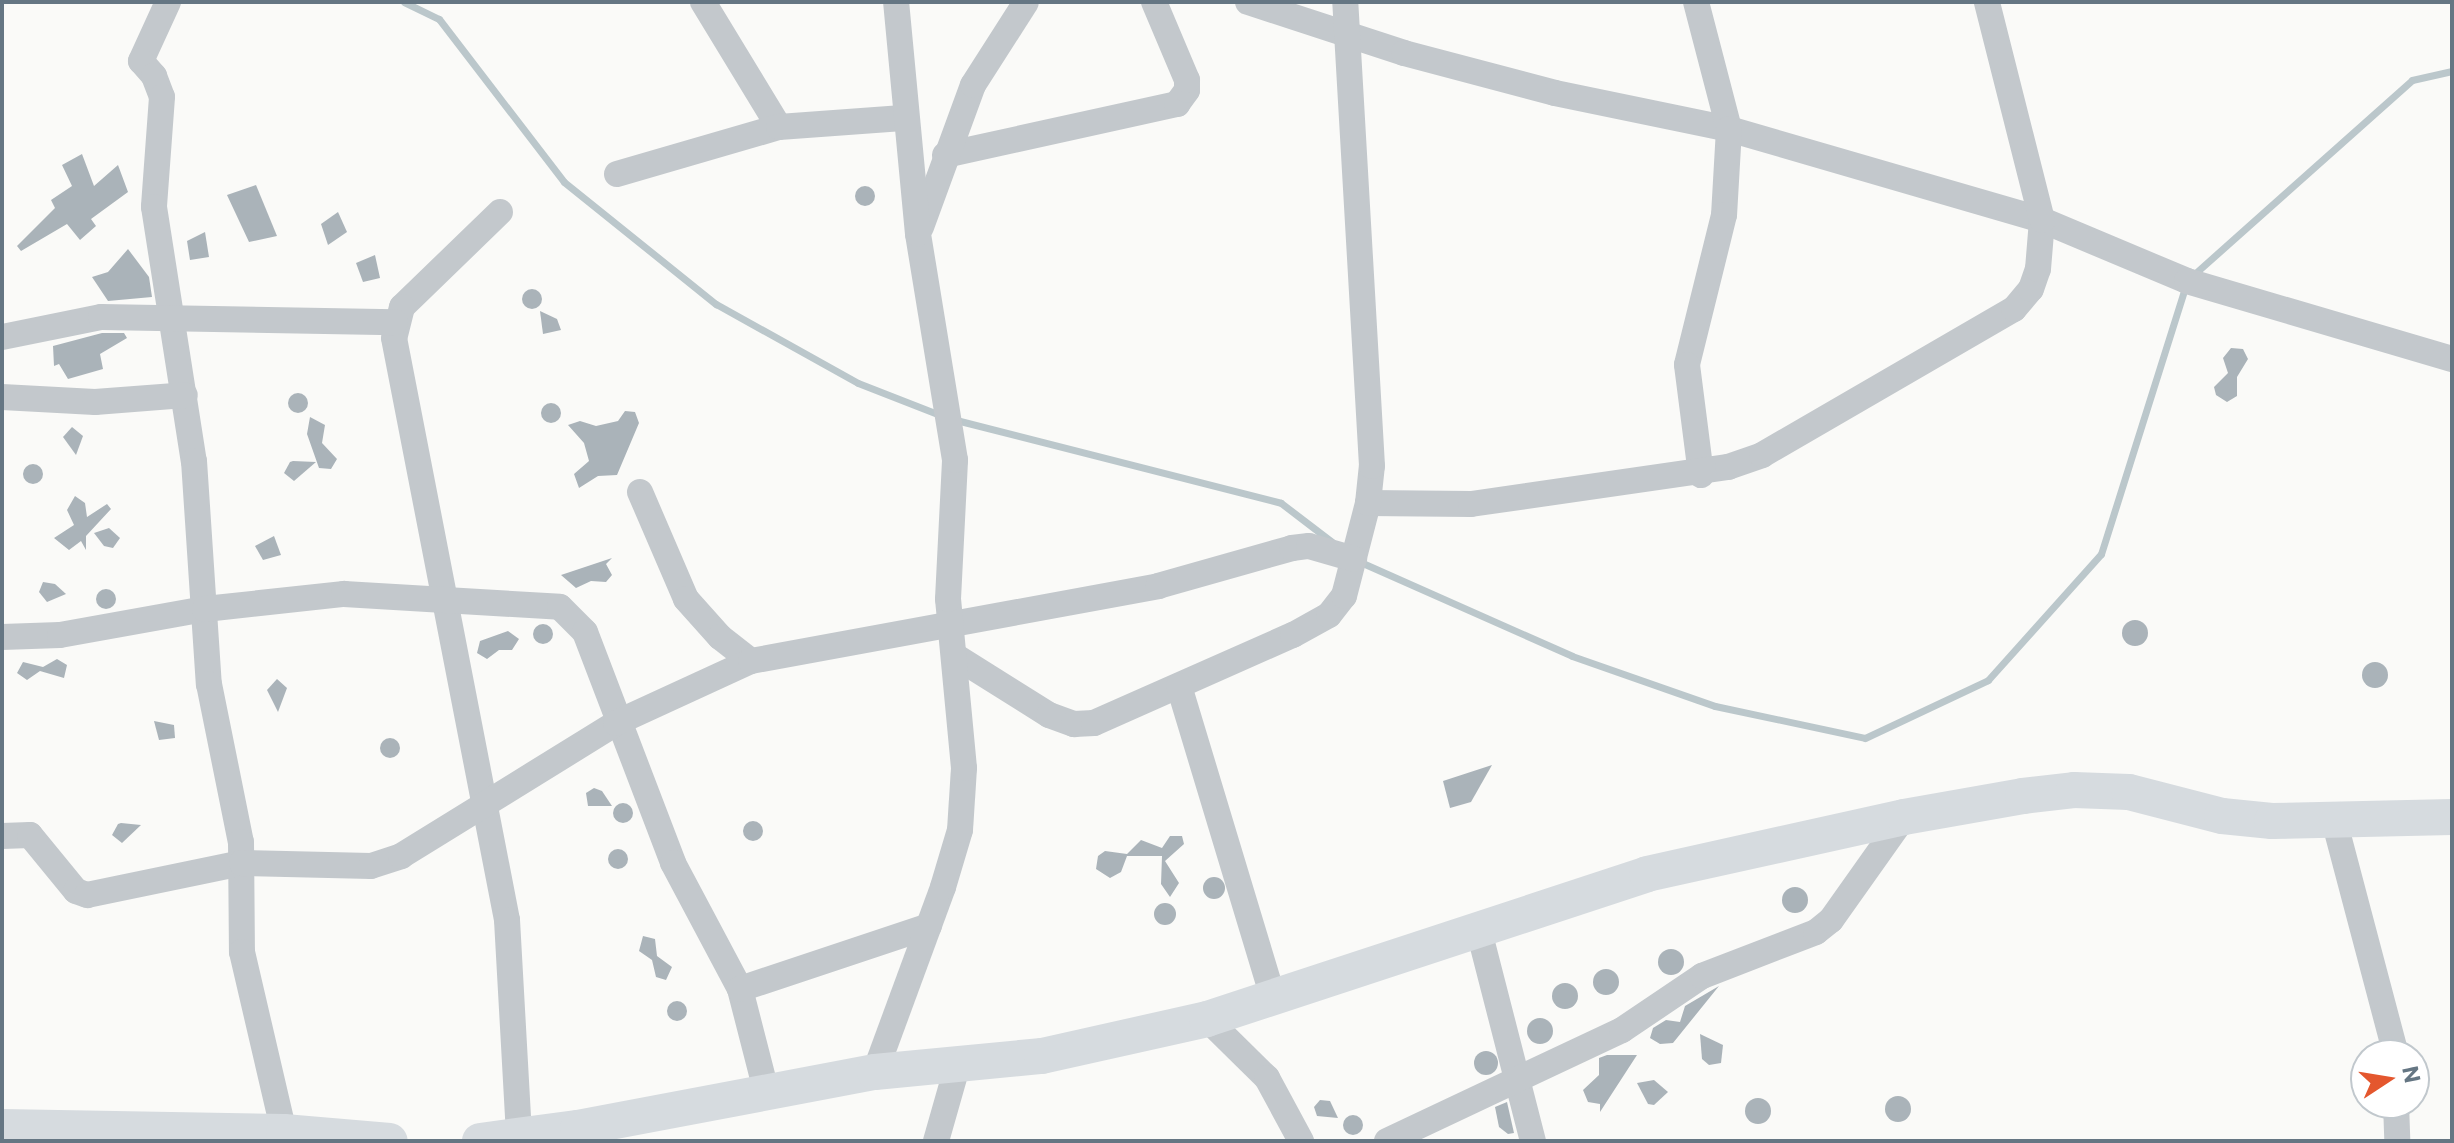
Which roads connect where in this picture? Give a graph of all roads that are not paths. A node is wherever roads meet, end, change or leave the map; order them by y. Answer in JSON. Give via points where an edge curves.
{"nodes":[{"id":1,"x":168,"y":2,"type":"edge"},
{"id":2,"x":703,"y":2,"type":"edge"},
{"id":3,"x":896,"y":2,"type":"edge"},
{"id":4,"x":1026,"y":2,"type":"edge"},
{"id":5,"x":1154,"y":2,"type":"edge"},
{"id":6,"x":1248,"y":2,"type":"edge"},
{"id":7,"x":1345,"y":2,"type":"edge"},
{"id":8,"x":1696,"y":2,"type":"edge"},
{"id":9,"x":1987,"y":2,"type":"edge"},
{"id":10,"x":1343,"y":29,"type":"junction"},
{"id":11,"x":903,"y":118,"type":"junction"},
{"id":12,"x":779,"y":127,"type":"junction"},
{"id":13,"x":1729,"y":129,"type":"junction"},
{"id":14,"x":945,"y":155,"type":"junction"},
{"id":15,"x":617,"y":174,"type":"dead end"},
{"id":16,"x":500,"y":212,"type":"dead end"},
{"id":17,"x":2042,"y":220,"type":"junction"},
{"id":18,"x":918,"y":234,"type":"junction"},
{"id":19,"x":176,"y":321,"type":"junction"},
{"id":20,"x":395,"y":322,"type":"junction"},
{"id":21,"x":2,"y":337,"type":"edge"},
{"id":22,"x":2452,"y":359,"type":"edge"},
{"id":23,"x":185,"y":395,"type":"junction"},
{"id":24,"x":2,"y":397,"type":"edge"},
{"id":25,"x":1701,"y":475,"type":"junction"},
{"id":26,"x":640,"y":492,"type":"dead end"},
{"id":27,"x":1368,"y":503,"type":"junction"},
{"id":28,"x":1354,"y":559,"type":"junction"},
{"id":29,"x":446,"y":604,"type":"junction"},
{"id":30,"x":205,"y":609,"type":"junction"},
{"id":31,"x":951,"y":623,"type":"junction"},
{"id":32,"x":2,"y":637,"type":"edge"},
{"id":33,"x":955,"y":656,"type":"junction"},
{"id":34,"x":751,"y":661,"type":"junction"},
{"id":35,"x":1179,"y":686,"type":"junction"},
{"id":36,"x":616,"y":723,"type":"junction"},
{"id":37,"x":480,"y":805,"type":"junction"},
{"id":38,"x":1904,"y":817,"type":"junction"},
{"id":39,"x":2452,"y":817,"type":"edge"},
{"id":40,"x":2334,"y":820,"type":"junction"},
{"id":41,"x":2,"y":836,"type":"edge"},
{"id":42,"x":242,"y":863,"type":"junction"},
{"id":43,"x":929,"y":926,"type":"junction"},
{"id":44,"x":1479,"y":931,"type":"junction"},
{"id":45,"x":740,"y":989,"type":"junction"},
{"id":46,"x":1274,"y":1001,"type":"junction"},
{"id":47,"x":1207,"y":1019,"type":"junction"},
{"id":48,"x":2392,"y":1039,"type":"edge"},
{"id":49,"x":958,"y":1064,"type":"junction"},
{"id":50,"x":875,"y":1072,"type":"junction"},
{"id":51,"x":1521,"y":1080,"type":"junction"},
{"id":52,"x":766,"y":1090,"type":"junction"},
{"id":53,"x":2396,"y":1119,"type":"edge"},
{"id":54,"x":2,"y":1127,"type":"edge"},
{"id":55,"x":284,"y":1132,"type":"junction"},
{"id":56,"x":577,"y":1135,"type":"edge"},
{"id":57,"x":519,"y":1138,"type":"junction"},
{"id":58,"x":390,"y":1141,"type":"edge"},
{"id":59,"x":480,"y":1141,"type":"edge"},
{"id":60,"x":936,"y":1141,"type":"edge"},
{"id":61,"x":1301,"y":1141,"type":"edge"},
{"id":62,"x":1387,"y":1141,"type":"edge"},
{"id":63,"x":1533,"y":1141,"type":"edge"},
{"id":64,"x":2397,"y":1141,"type":"edge"}],
"edges":[{"from":1,"to":19,"type":"street","via":[[141,61],[162,97],[154,207]]},
{"from":2,"to":12,"type":"street"},
{"from":3,"to":11,"type":"street"},
{"from":4,"to":14,"type":"street","via":[[973,85]]},
{"from":5,"to":14,"type":"street","via":[[1187,80],[1177,104]]},
{"from":6,"to":10,"type":"street"},
{"from":7,"to":10,"type":"street"},
{"from":8,"to":13,"type":"street"},
{"from":9,"to":17,"type":"street"},
{"from":10,"to":13,"type":"street","via":[[1404,53],[1555,93]]},
{"from":10,"to":27,"type":"street","via":[[1369,347]]},
{"from":11,"to":12,"type":"street"},
{"from":11,"to":18,"type":"street"},
{"from":12,"to":15,"type":"street"},
{"from":13,"to":17,"type":"street"},
{"from":13,"to":25,"type":"street","via":[[1724,215],[1687,365]]},
{"from":14,"to":18,"type":"street"},
{"from":16,"to":20,"type":"street","via":[[402,307]]},
{"from":17,"to":22,"type":"street","via":[[2187,281]]},
{"from":17,"to":25,"type":"street","via":[[2038,269],[2031,289],[2014,309],[1762,455]]},
{"from":18,"to":31,"type":"street","via":[[955,460]]},
{"from":19,"to":20,"type":"street"},
{"from":19,"to":21,"type":"street","via":[[101,317]]},
{"from":19,"to":23,"type":"street"},
{"from":20,"to":29,"type":"street","via":[[398,364]]},
{"from":23,"to":24,"type":"street","via":[[95,402]]},
{"from":23,"to":30,"type":"street"},
{"from":25,"to":27,"type":"street","via":[[1471,504]]},
{"from":26,"to":34,"type":"street","via":[[686,599],[720,637]]},
{"from":27,"to":28,"type":"street"},
{"from":28,"to":31,"type":"street","via":[[1309,546],[1292,548],[1158,586]]},
{"from":28,"to":35,"type":"street","via":[[1344,596],[1329,615]]},
{"from":29,"to":30,"type":"street","via":[[344,594]]},
{"from":29,"to":36,"type":"street","via":[[540,603],[573,616],[585,632]]},
{"from":29,"to":37,"type":"street"},
{"from":30,"to":32,"type":"street","via":[[60,635]]},
{"from":30,"to":42,"type":"street","via":[[209,684]]},
{"from":31,"to":33,"type":"street"},
{"from":31,"to":34,"type":"street"},
{"from":33,"to":35,"type":"street","via":[[1049,715],[1074,724],[1094,723]]},
{"from":33,"to":43,"type":"street","via":[[964,768],[960,830]]},
{"from":34,"to":36,"type":"street"},
{"from":35,"to":46,"type":"street"},
{"from":36,"to":37,"type":"street"},
{"from":36,"to":45,"type":"street","via":[[673,863]]},
{"from":37,"to":42,"type":"street","via":[[401,856],[371,866]]},
{"from":37,"to":57,"type":"street","via":[[507,920]]},
{"from":38,"to":40,"type":"main road","via":[[2074,790],[2129,792],[2222,816]]},
{"from":38,"to":44,"type":"main road","via":[[1647,874]]},
{"from":38,"to":51,"type":"street","via":[[1831,920],[1816,932],[1702,976],[1622,1030]]},
{"from":39,"to":40,"type":"main road"},
{"from":40,"to":48,"type":"street"},
{"from":41,"to":42,"type":"street","via":[[30,835],[76,891],[87,895]]},
{"from":42,"to":55,"type":"street","via":[[242,952]]},
{"from":43,"to":45,"type":"street"},
{"from":43,"to":50,"type":"street"},
{"from":44,"to":46,"type":"main road"},
{"from":44,"to":51,"type":"street"},
{"from":45,"to":52,"type":"street"},
{"from":46,"to":47,"type":"main road"},
{"from":47,"to":49,"type":"main road","via":[[1042,1056]]},
{"from":47,"to":61,"type":"street","via":[[1267,1078]]},
{"from":49,"to":50,"type":"main road"},
{"from":49,"to":60,"type":"street"},
{"from":50,"to":52,"type":"main road"},
{"from":51,"to":62,"type":"street"},
{"from":51,"to":63,"type":"street"},
{"from":52,"to":56,"type":"main road"},
{"from":53,"to":64,"type":"street"},
{"from":54,"to":55,"type":"main road"},
{"from":55,"to":58,"type":"main road"},
{"from":56,"to":57,"type":"main road"},
{"from":57,"to":59,"type":"main road"}]}
